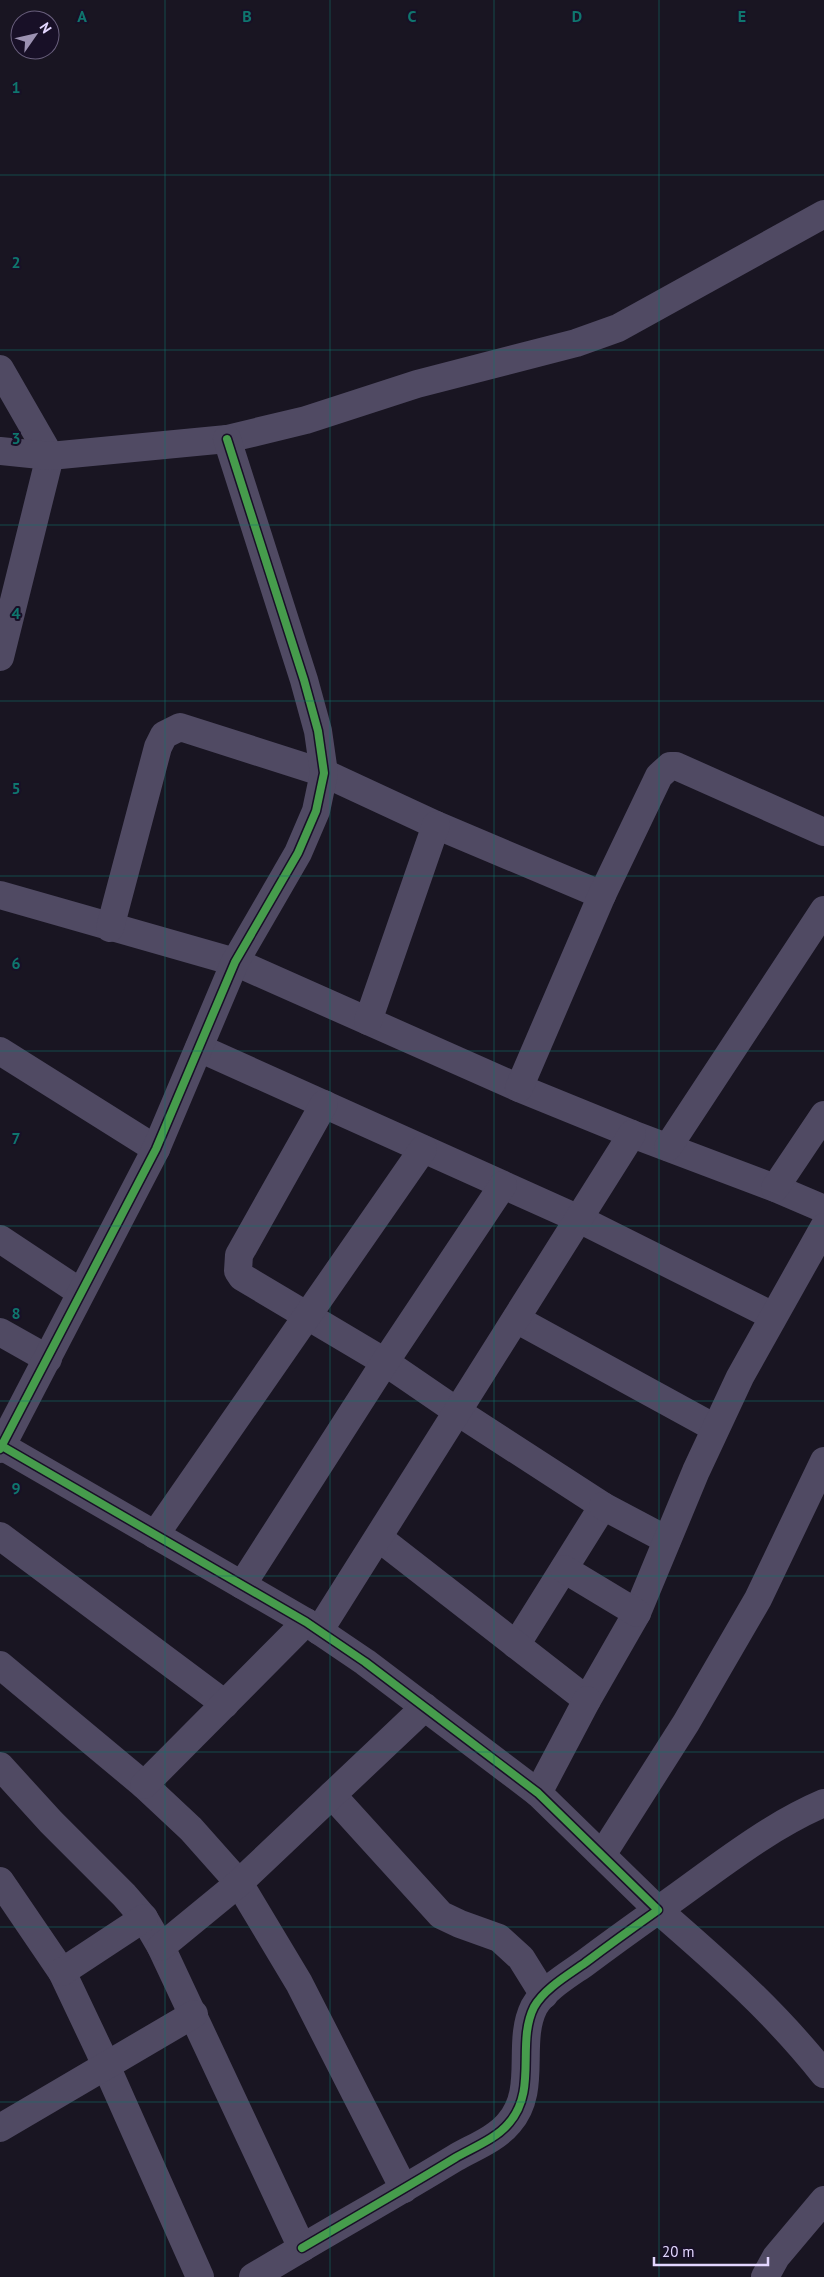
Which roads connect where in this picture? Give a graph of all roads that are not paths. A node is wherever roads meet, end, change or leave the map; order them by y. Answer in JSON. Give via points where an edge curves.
{"nodes":[{"id":1,"x":824,"y":214,"type":"edge"},
{"id":2,"x":0,"y":368,"type":"edge"},
{"id":3,"x":227,"y":439,"type":"junction"},
{"id":4,"x":0,"y":451,"type":"edge"},
{"id":5,"x":50,"y":456,"type":"junction"},
{"id":6,"x":0,"y":657,"type":"edge"},
{"id":7,"x":324,"y":774,"type":"junction"},
{"id":8,"x":436,"y":826,"type":"junction"},
{"id":9,"x":824,"y":832,"type":"edge"},
{"id":10,"x":0,"y":895,"type":"edge"},
{"id":11,"x":602,"y":895,"type":"junction"},
{"id":12,"x":824,"y":910,"type":"edge"},
{"id":13,"x":110,"y":928,"type":"junction"},
{"id":14,"x":235,"y":962,"type":"junction"},
{"id":15,"x":368,"y":1022,"type":"junction"},
{"id":16,"x":198,"y":1048,"type":"junction"},
{"id":17,"x":0,"y":1051,"type":"edge"},
{"id":18,"x":519,"y":1088,"type":"junction"},
{"id":19,"x":324,"y":1104,"type":"junction"},
{"id":20,"x":824,"y":1115,"type":"edge"},
{"id":21,"x":632,"y":1134,"type":"junction"},
{"id":22,"x":668,"y":1147,"type":"junction"},
{"id":23,"x":156,"y":1149,"type":"junction"},
{"id":24,"x":424,"y":1149,"type":"junction"},
{"id":25,"x":503,"y":1185,"type":"junction"},
{"id":26,"x":775,"y":1188,"type":"junction"},
{"id":27,"x":824,"y":1209,"type":"edge"},
{"id":28,"x":579,"y":1219,"type":"junction"},
{"id":29,"x":824,"y":1227,"type":"edge"},
{"id":30,"x":0,"y":1239,"type":"edge"},
{"id":31,"x":80,"y":1292,"type":"junction"},
{"id":32,"x":308,"y":1315,"type":"junction"},
{"id":33,"x":773,"y":1316,"type":"junction"},
{"id":34,"x":516,"y":1319,"type":"junction"},
{"id":35,"x":0,"y":1332,"type":"edge"},
{"id":36,"x":48,"y":1359,"type":"junction"},
{"id":37,"x":385,"y":1362,"type":"junction"},
{"id":38,"x":458,"y":1412,"type":"junction"},
{"id":39,"x":715,"y":1428,"type":"junction"},
{"id":40,"x":1,"y":1446,"type":"edge"},
{"id":41,"x":824,"y":1461,"type":"edge"},
{"id":42,"x":603,"y":1506,"type":"junction"},
{"id":43,"x":155,"y":1535,"type":"junction"},
{"id":44,"x":0,"y":1536,"type":"edge"},
{"id":45,"x":379,"y":1538,"type":"junction"},
{"id":46,"x":667,"y":1540,"type":"junction"},
{"id":47,"x":564,"y":1569,"type":"junction"},
{"id":48,"x":242,"y":1585,"type":"junction"},
{"id":49,"x":637,"y":1614,"type":"junction"},
{"id":50,"x":312,"y":1627,"type":"junction"},
{"id":51,"x":516,"y":1645,"type":"junction"},
{"id":52,"x":0,"y":1665,"type":"edge"},
{"id":53,"x":587,"y":1700,"type":"junction"},
{"id":54,"x":224,"y":1704,"type":"junction"},
{"id":55,"x":425,"y":1707,"type":"junction"},
{"id":56,"x":0,"y":1766,"type":"edge"},
{"id":57,"x":144,"y":1785,"type":"junction"},
{"id":58,"x":538,"y":1793,"type":"junction"},
{"id":59,"x":332,"y":1795,"type":"junction"},
{"id":60,"x":824,"y":1803,"type":"edge"},
{"id":61,"x":602,"y":1855,"type":"junction"},
{"id":62,"x":0,"y":1881,"type":"edge"},
{"id":63,"x":240,"y":1883,"type":"junction"},
{"id":64,"x":658,"y":1910,"type":"junction"},
{"id":65,"x":144,"y":1918,"type":"junction"},
{"id":66,"x":161,"y":1947,"type":"junction"},
{"id":67,"x":62,"y":1972,"type":"junction"},
{"id":68,"x":544,"y":1995,"type":"junction"},
{"id":69,"x":194,"y":2014,"type":"junction"},
{"id":70,"x":106,"y":2066,"type":"junction"},
{"id":71,"x":824,"y":2074,"type":"edge"},
{"id":72,"x":0,"y":2128,"type":"edge"},
{"id":73,"x":404,"y":2189,"type":"junction"},
{"id":74,"x":824,"y":2200,"type":"edge"},
{"id":75,"x":302,"y":2248,"type":"junction"},
{"id":76,"x":200,"y":2277,"type":"edge"},
{"id":77,"x":253,"y":2277,"type":"edge"},
{"id":78,"x":765,"y":2277,"type":"edge"}],
"edges":[{"from":1,"to":3,"type":"street","via":[[618,328],[576,343],[417,384],[306,420]]},
{"from":2,"to":5,"type":"street"},
{"from":3,"to":5,"type":"street"},
{"from":3,"to":7,"type":"street","via":[[304,680],[318,731]]},
{"from":4,"to":5,"type":"street"},
{"from":5,"to":6,"type":"street"},
{"from":7,"to":8,"type":"street"},
{"from":7,"to":13,"type":"street","via":[[180,727],[164,735],[158,747]]},
{"from":7,"to":14,"type":"street","via":[[316,811],[298,853]]},
{"from":8,"to":11,"type":"street"},
{"from":8,"to":15,"type":"street"},
{"from":9,"to":11,"type":"street","via":[[670,766],[660,776]]},
{"from":10,"to":13,"type":"street"},
{"from":11,"to":18,"type":"street"},
{"from":12,"to":22,"type":"street"},
{"from":13,"to":14,"type":"street"},
{"from":14,"to":15,"type":"street"},
{"from":14,"to":16,"type":"street"},
{"from":15,"to":18,"type":"street"},
{"from":16,"to":19,"type":"street"},
{"from":16,"to":23,"type":"street"},
{"from":17,"to":23,"type":"street"},
{"from":18,"to":21,"type":"street"},
{"from":19,"to":24,"type":"street"},
{"from":19,"to":32,"type":"street","via":[[239,1255],[238,1264],[242,1277]]},
{"from":20,"to":26,"type":"street"},
{"from":21,"to":22,"type":"street"},
{"from":21,"to":28,"type":"street"},
{"from":22,"to":26,"type":"street"},
{"from":23,"to":31,"type":"street"},
{"from":24,"to":25,"type":"street"},
{"from":24,"to":32,"type":"street"},
{"from":25,"to":28,"type":"street"},
{"from":25,"to":37,"type":"street"},
{"from":26,"to":27,"type":"street"},
{"from":28,"to":33,"type":"street"},
{"from":28,"to":34,"type":"street"},
{"from":29,"to":33,"type":"street"},
{"from":30,"to":31,"type":"street"},
{"from":31,"to":36,"type":"street"},
{"from":32,"to":37,"type":"street"},
{"from":32,"to":43,"type":"street"},
{"from":33,"to":39,"type":"street"},
{"from":34,"to":38,"type":"street"},
{"from":34,"to":39,"type":"street"},
{"from":35,"to":36,"type":"street"},
{"from":36,"to":40,"type":"street"},
{"from":37,"to":38,"type":"street"},
{"from":37,"to":48,"type":"street"},
{"from":38,"to":42,"type":"street"},
{"from":38,"to":45,"type":"street"},
{"from":39,"to":46,"type":"street"},
{"from":40,"to":43,"type":"street"},
{"from":41,"to":61,"type":"street","via":[[758,1599],[686,1723]]},
{"from":42,"to":46,"type":"street"},
{"from":42,"to":47,"type":"street"},
{"from":43,"to":48,"type":"street"},
{"from":44,"to":54,"type":"street"},
{"from":45,"to":50,"type":"street"},
{"from":45,"to":51,"type":"street"},
{"from":46,"to":49,"type":"street"},
{"from":47,"to":49,"type":"street"},
{"from":47,"to":51,"type":"street"},
{"from":48,"to":50,"type":"street"},
{"from":49,"to":53,"type":"street"},
{"from":50,"to":54,"type":"street"},
{"from":50,"to":55,"type":"street"},
{"from":51,"to":53,"type":"street"},
{"from":52,"to":57,"type":"street"},
{"from":53,"to":58,"type":"street"},
{"from":54,"to":57,"type":"street"},
{"from":55,"to":58,"type":"street"},
{"from":55,"to":59,"type":"street"},
{"from":56,"to":65,"type":"street"},
{"from":57,"to":63,"type":"street","via":[[191,1829]]},
{"from":58,"to":61,"type":"street"},
{"from":59,"to":63,"type":"street"},
{"from":59,"to":68,"type":"street","via":[[441,1915],[498,1938],[521,1958]]},
{"from":60,"to":64,"type":"street","via":[[758,1840]]},
{"from":61,"to":64,"type":"street"},
{"from":62,"to":67,"type":"street"},
{"from":63,"to":66,"type":"street"},
{"from":63,"to":73,"type":"street","via":[[299,1983]]},
{"from":64,"to":68,"type":"street"},
{"from":64,"to":71,"type":"street","via":[[749,1989]]},
{"from":65,"to":66,"type":"street"},
{"from":65,"to":67,"type":"street"},
{"from":66,"to":69,"type":"street"},
{"from":67,"to":70,"type":"street"},
{"from":68,"to":73,"type":"street","via":[[534,2007],[528,2025],[525,2085],[519,2108],[509,2124]]},
{"from":69,"to":70,"type":"street"},
{"from":69,"to":75,"type":"street"},
{"from":70,"to":72,"type":"street"},
{"from":70,"to":76,"type":"street"},
{"from":73,"to":75,"type":"street"},
{"from":74,"to":78,"type":"street","via":[[776,2257]]},
{"from":75,"to":77,"type":"street"}]}
